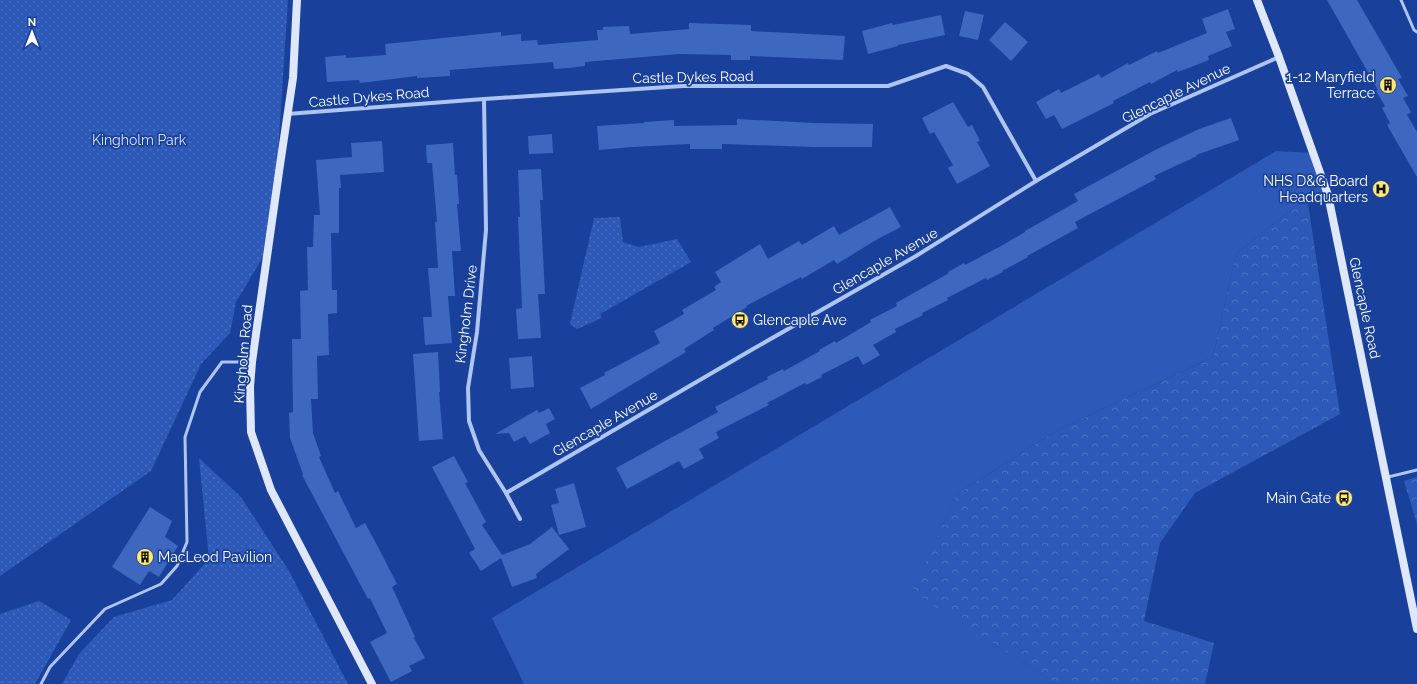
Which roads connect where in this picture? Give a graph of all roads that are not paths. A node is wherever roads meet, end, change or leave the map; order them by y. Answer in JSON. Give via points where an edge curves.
{"nodes":[{"id":1,"x":297,"y":0,"type":"edge"},
{"id":2,"x":1257,"y":0,"type":"edge"},
{"id":3,"x":1401,"y":0,"type":"edge"},
{"id":4,"x":1417,"y":32,"type":"edge"},
{"id":5,"x":1279,"y":57,"type":"junction"},
{"id":6,"x":484,"y":99,"type":"junction"},
{"id":7,"x":287,"y":114,"type":"junction"},
{"id":8,"x":1036,"y":181,"type":"junction"},
{"id":9,"x":252,"y":362,"type":"junction"},
{"id":10,"x":1417,"y":470,"type":"edge"},
{"id":11,"x":1387,"y":478,"type":"junction"},
{"id":12,"x":506,"y":493,"type":"junction"},
{"id":13,"x":520,"y":519,"type":"dead end"},
{"id":14,"x":1417,"y":629,"type":"edge"},
{"id":15,"x":40,"y":684,"type":"edge"},
{"id":16,"x":372,"y":684,"type":"edge"}],
"edges":[{"from":1,"to":7,"type":"main road","name":"Kingholm Road","via":[[293,78]]},
{"from":2,"to":5,"type":"main road","name":"Glencaple Road"},
{"from":3,"to":4,"type":"lane"},
{"from":5,"to":8,"type":"street","name":"Glencaple Avenue","via":[[1150,114]]},
{"from":5,"to":11,"type":"main road","name":"Glencaple Road","via":[[1328,195]]},
{"from":6,"to":7,"type":"street","name":"Castle Dykes Road"},
{"from":6,"to":8,"type":"street","name":"Castle Dykes Road","via":[[683,86],[888,86],[946,66],[968,74],[983,87]]},
{"from":6,"to":12,"type":"street","name":"Kingholm Drive","via":[[486,230],[468,388],[469,421],[479,450]]},
{"from":7,"to":9,"type":"main road","name":"Kingholm Road"},
{"from":8,"to":12,"type":"street","name":"Glencaple Avenue","via":[[916,256]]},
{"from":9,"to":15,"type":"lane","via":[[222,362],[200,392],[184,437],[187,542],[177,566],[161,584],[105,609],[50,667]]},
{"from":9,"to":16,"type":"main road","name":"Kingholm Road","via":[[251,432],[271,490]]},
{"from":10,"to":11,"type":"lane"},
{"from":11,"to":14,"type":"main road","name":"Glencaple Road"},
{"from":12,"to":13,"type":"street","name":"Kingholm Drive"}]}
